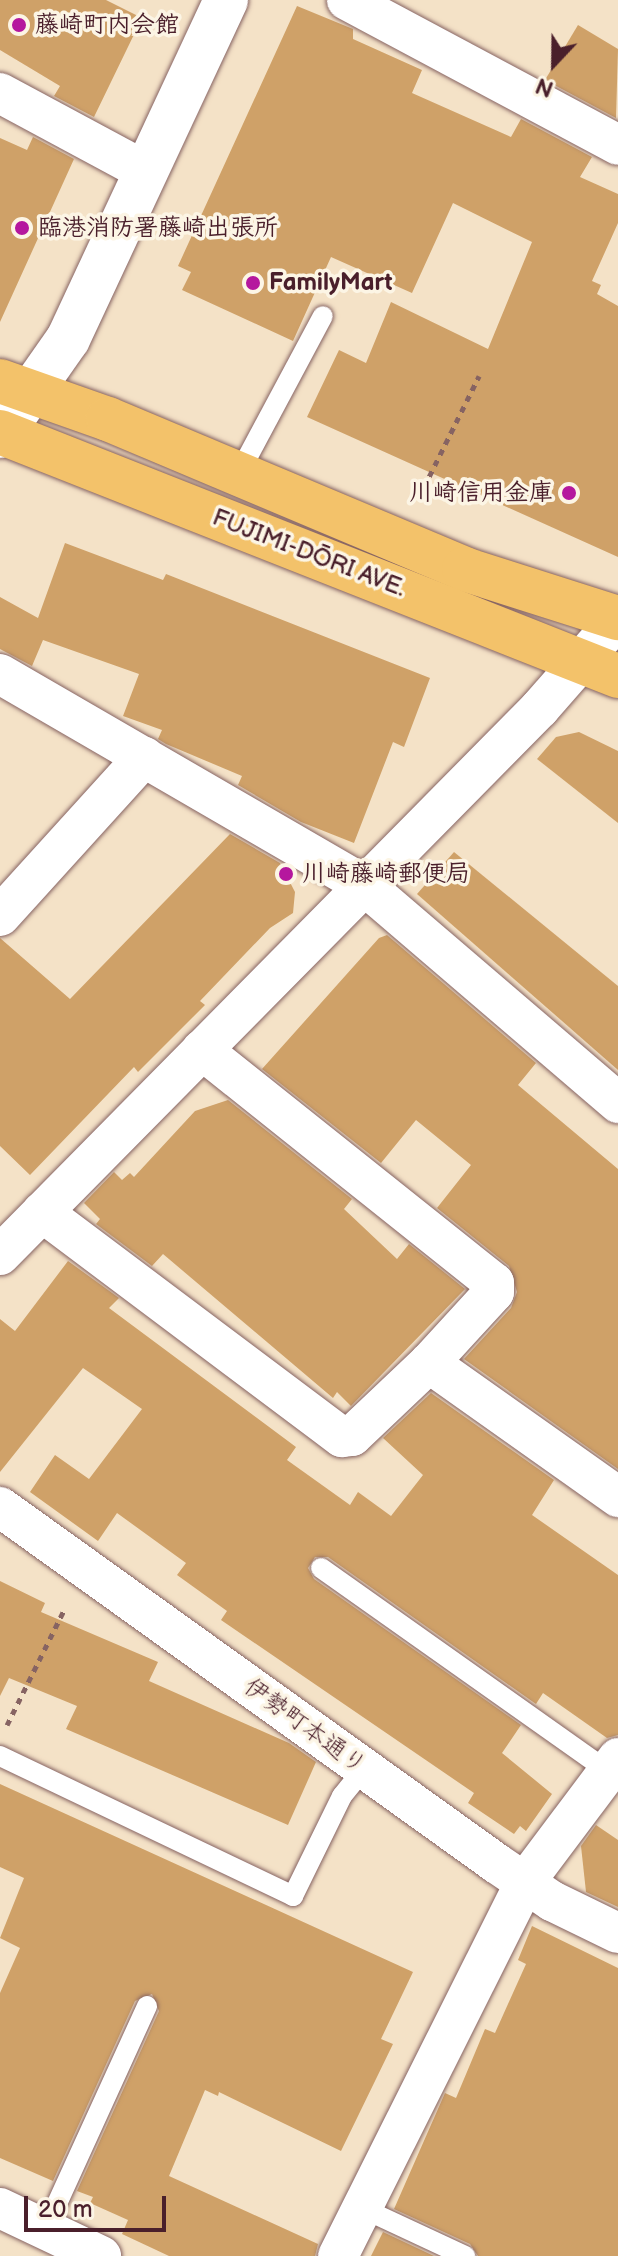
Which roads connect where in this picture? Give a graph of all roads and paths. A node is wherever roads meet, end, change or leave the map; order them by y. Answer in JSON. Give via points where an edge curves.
{"nodes":[{"id":1,"x":226,"y":0,"type":"edge"},
{"id":2,"x":347,"y":0,"type":"edge"},
{"id":3,"x":0,"y":93,"type":"edge"},
{"id":4,"x":618,"y":145,"type":"edge"},
{"id":5,"x":145,"y":171,"type":"junction"},
{"id":6,"x":323,"y":316,"type":"dead end"},
{"id":7,"x":479,"y":376,"type":"dead end"},
{"id":8,"x":16,"y":389,"type":"edge"},
{"id":9,"x":1,"y":433,"type":"edge"},
{"id":10,"x":238,"y":475,"type":"junction"},
{"id":11,"x":424,"y":487,"type":"dead end"},
{"id":12,"x":618,"y":619,"type":"edge"},
{"id":13,"x":600,"y":668,"type":"edge"},
{"id":14,"x":0,"y":674,"type":"edge"},
{"id":15,"x":144,"y":757,"type":"junction"},
{"id":16,"x":364,"y":885,"type":"junction"},
{"id":17,"x":0,"y":916,"type":"edge"},
{"id":18,"x":202,"y":1050,"type":"junction"},
{"id":19,"x":618,"y":1103,"type":"edge"},
{"id":20,"x":42,"y":1212,"type":"junction"},
{"id":21,"x":0,"y":1255,"type":"edge"},
{"id":22,"x":429,"y":1363,"type":"junction"},
{"id":23,"x":618,"y":1497,"type":"edge"},
{"id":24,"x":0,"y":1507,"type":"edge"},
{"id":25,"x":321,"y":1568,"type":"dead end"},
{"id":26,"x":96,"y":1576,"type":"junction"},
{"id":27,"x":0,"y":1739,"type":"edge"},
{"id":28,"x":0,"y":1756,"type":"edge"},
{"id":29,"x":613,"y":1764,"type":"edge"},
{"id":30,"x":365,"y":1768,"type":"junction"},
{"id":31,"x":525,"y":1882,"type":"junction"},
{"id":32,"x":618,"y":1933,"type":"edge"},
{"id":33,"x":147,"y":2006,"type":"dead end"},
{"id":34,"x":0,"y":2208,"type":"edge"},
{"id":35,"x":362,"y":2208,"type":"junction"},
{"id":36,"x":45,"y":2230,"type":"junction"},
{"id":37,"x":101,"y":2256,"type":"edge"},
{"id":38,"x":338,"y":2256,"type":"edge"},
{"id":39,"x":465,"y":2256,"type":"edge"}],
"edges":[{"from":1,"to":5,"type":"street"},
{"from":2,"to":4,"type":"street"},
{"from":3,"to":5,"type":"street"},
{"from":5,"to":8,"type":"street","via":[[68,339]]},
{"from":6,"to":10,"type":"lane"},
{"from":7,"to":11,"type":"path"},
{"from":8,"to":9,"type":"street"},
{"from":8,"to":10,"type":"highway","name":"FUJIMI-DŌRI AVE.","via":[[108,419]]},
{"from":9,"to":13,"type":"highway","name":"FUJIMI-DŌRI AVE."},
{"from":10,"to":12,"type":"highway","name":"FUJIMI-DŌRI AVE.","via":[[464,569]]},
{"from":12,"to":13,"type":"street"},
{"from":13,"to":16,"type":"street","via":[[540,708]]},
{"from":14,"to":15,"type":"street"},
{"from":15,"to":16,"type":"street"},
{"from":15,"to":17,"type":"street"},
{"from":16,"to":18,"type":"street"},
{"from":16,"to":19,"type":"street"},
{"from":18,"to":20,"type":"street"},
{"from":18,"to":22,"type":"street","via":[[494,1283],[494,1292]]},
{"from":20,"to":21,"type":"street"},
{"from":20,"to":22,"type":"street","via":[[342,1437],[352,1436]]},
{"from":22,"to":23,"type":"street"},
{"from":24,"to":26,"type":"street","name":"伊勢町本通り"},
{"from":25,"to":29,"type":"lane"},
{"from":26,"to":27,"type":"path","via":[[62,1611]]},
{"from":26,"to":30,"type":"street","name":"伊勢町本通り"},
{"from":28,"to":30,"type":"lane","via":[[293,1896],[342,1796]]},
{"from":29,"to":31,"type":"street"},
{"from":30,"to":31,"type":"street","name":"伊勢町本通り"},
{"from":31,"to":32,"type":"street","name":"伊勢町本通り"},
{"from":31,"to":35,"type":"street"},
{"from":33,"to":36,"type":"lane"},
{"from":34,"to":36,"type":"street"},
{"from":35,"to":38,"type":"street"},
{"from":35,"to":39,"type":"lane"},
{"from":36,"to":37,"type":"street"}]}
